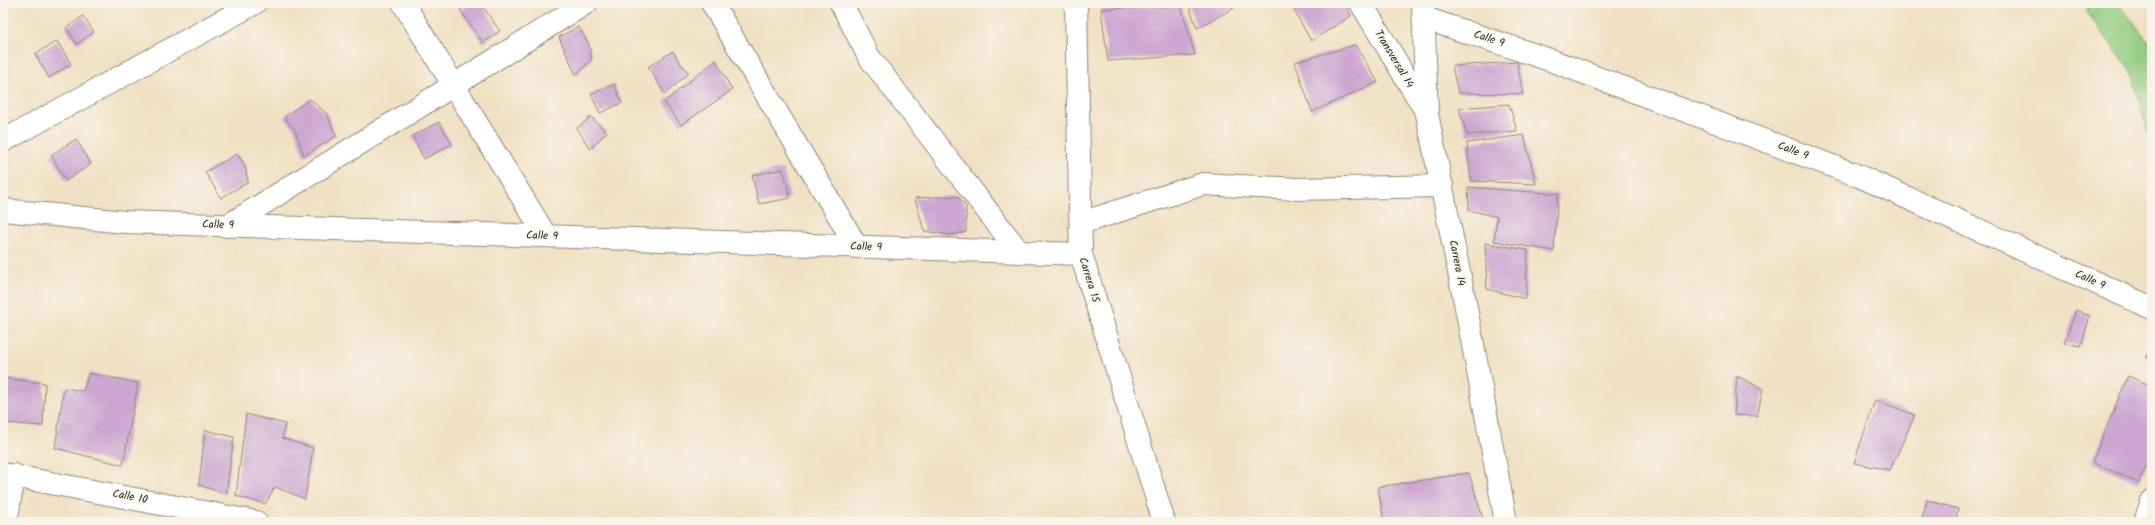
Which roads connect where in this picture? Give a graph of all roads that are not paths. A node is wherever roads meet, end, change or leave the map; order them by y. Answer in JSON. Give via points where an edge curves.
{"nodes":[{"id":1,"x":255,"y":3,"type":"edge"},
{"id":2,"x":403,"y":3,"type":"edge"},
{"id":3,"x":586,"y":3,"type":"edge"},
{"id":4,"x":712,"y":3,"type":"edge"},
{"id":5,"x":841,"y":3,"type":"edge"},
{"id":6,"x":1076,"y":3,"type":"edge"},
{"id":7,"x":1360,"y":3,"type":"edge"},
{"id":8,"x":1424,"y":10,"type":"edge"},
{"id":9,"x":454,"y":86,"type":"junction"},
{"id":10,"x":1427,"y":114,"type":"junction"},
{"id":11,"x":3,"y":141,"type":"edge"},
{"id":12,"x":1442,"y":186,"type":"junction"},
{"id":13,"x":3,"y":210,"type":"edge"},
{"id":14,"x":1081,"y":223,"type":"junction"},
{"id":15,"x":227,"y":226,"type":"junction"},
{"id":16,"x":546,"y":236,"type":"junction"},
{"id":17,"x":857,"y":246,"type":"junction"},
{"id":18,"x":1019,"y":252,"type":"junction"},
{"id":19,"x":1081,"y":254,"type":"junction"},
{"id":20,"x":2152,"y":308,"type":"edge"},
{"id":21,"x":8,"y":474,"type":"edge"},
{"id":22,"x":2152,"y":501,"type":"edge"},
{"id":23,"x":6,"y":522,"type":"edge"},
{"id":24,"x":256,"y":522,"type":"edge"},
{"id":25,"x":1164,"y":522,"type":"edge"},
{"id":26,"x":1506,"y":522,"type":"edge"},
{"id":27,"x":2145,"y":522,"type":"edge"}],
"edges":[{"from":1,"to":11,"type":"street"},
{"from":2,"to":9,"type":"street"},
{"from":3,"to":9,"type":"street"},
{"from":4,"to":17,"type":"street"},
{"from":5,"to":18,"type":"street","via":[[869,57]]},
{"from":6,"to":14,"type":"street","name":"Carrera 15"},
{"from":7,"to":10,"type":"street","name":"Transversal 14"},
{"from":8,"to":10,"type":"street","name":"Carrera 14"},
{"from":8,"to":20,"type":"street","name":"Calle 9","via":[[1859,176]]},
{"from":9,"to":15,"type":"street"},
{"from":9,"to":16,"type":"street"},
{"from":10,"to":12,"type":"street","name":"Carrera 14"},
{"from":12,"to":14,"type":"street","via":[[1298,189],[1203,184]]},
{"from":12,"to":26,"type":"street","name":"Carrera 14"},
{"from":13,"to":15,"type":"street","name":"Calle 9","via":[[125,222]]},
{"from":14,"to":19,"type":"street","name":"Carrera 15"},
{"from":15,"to":16,"type":"street","name":"Calle 9"},
{"from":16,"to":17,"type":"street","name":"Calle 9"},
{"from":17,"to":18,"type":"street","name":"Calle 9"},
{"from":18,"to":19,"type":"street","name":"Calle 9"},
{"from":19,"to":25,"type":"street","name":"Carrera 15"},
{"from":21,"to":23,"type":"street"},
{"from":21,"to":24,"type":"street","name":"Calle 10"},
{"from":22,"to":27,"type":"street"}]}
